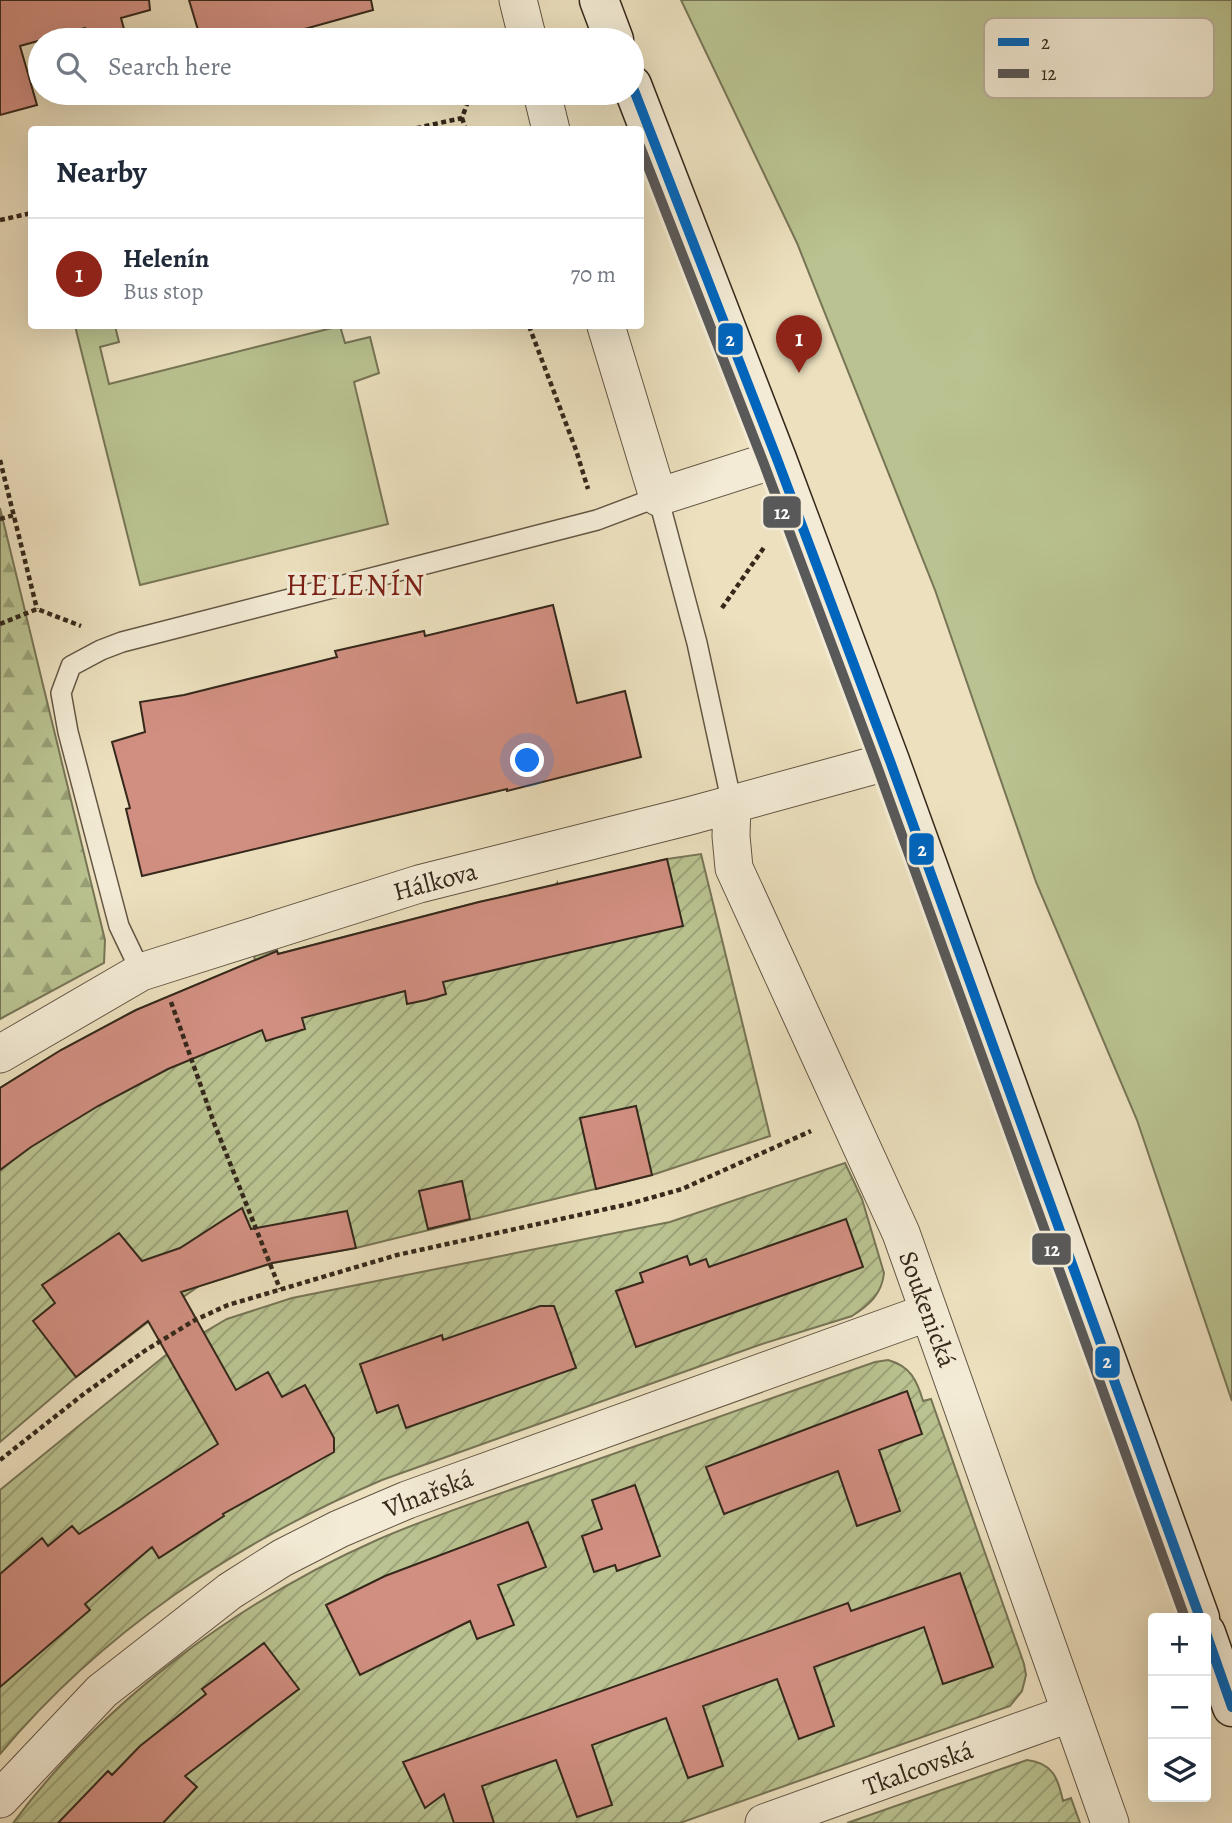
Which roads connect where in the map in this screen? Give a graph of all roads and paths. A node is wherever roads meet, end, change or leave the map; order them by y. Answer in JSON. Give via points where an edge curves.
{"nodes":[{"id":1,"x":518,"y":0,"type":"edge"},
{"id":2,"x":599,"y":0,"type":"edge"},
{"id":3,"x":525,"y":28,"type":"edge"},
{"id":4,"x":610,"y":28,"type":"edge"},
{"id":5,"x":467,"y":105,"type":"edge"},
{"id":6,"x":545,"y":105,"type":"edge"},
{"id":7,"x":640,"y":105,"type":"edge"},
{"id":8,"x":462,"y":118,"type":"junction"},
{"id":9,"x":426,"y":126,"type":"edge"},
{"id":10,"x":465,"y":126,"type":"edge"},
{"id":11,"x":550,"y":126,"type":"edge"},
{"id":12,"x":28,"y":214,"type":"edge"},
{"id":13,"x":0,"y":220,"type":"edge"},
{"id":14,"x":530,"y":329,"type":"edge"},
{"id":15,"x":607,"y":329,"type":"edge"},
{"id":16,"x":777,"y":459,"type":"junction"},
{"id":17,"x":0,"y":460,"type":"edge"},
{"id":18,"x":658,"y":498,"type":"junction"},
{"id":19,"x":794,"y":506,"type":"junction"},
{"id":20,"x":14,"y":515,"type":"junction"},
{"id":21,"x":0,"y":519,"type":"edge"},
{"id":22,"x":597,"y":520,"type":"junction"},
{"id":23,"x":37,"y":609,"type":"junction"},
{"id":24,"x":0,"y":624,"type":"edge"},
{"id":25,"x":122,"y":642,"type":"junction"},
{"id":26,"x":697,"y":643,"type":"junction"},
{"id":27,"x":890,"y":761,"type":"junction"},
{"id":28,"x":732,"y":804,"type":"junction"},
{"id":29,"x":149,"y":969,"type":"junction"},
{"id":30,"x":0,"y":1054,"type":"edge"},
{"id":31,"x":847,"y":1115,"type":"junction"},
{"id":32,"x":280,"y":1289,"type":"junction"},
{"id":33,"x":929,"y":1312,"type":"junction"},
{"id":34,"x":0,"y":1460,"type":"edge"},
{"id":35,"x":1198,"y":1613,"type":"edge"},
{"id":36,"x":1211,"y":1647,"type":"edge"},
{"id":37,"x":1232,"y":1707,"type":"edge"},
{"id":38,"x":1071,"y":1713,"type":"junction"},
{"id":39,"x":0,"y":1799,"type":"edge"},
{"id":40,"x":764,"y":1823,"type":"edge"},
{"id":41,"x":1110,"y":1823,"type":"edge"}],
"edges":[{"from":1,"to":3,"type":"street"},
{"from":2,"to":4,"type":"main road"},
{"from":5,"to":8,"type":"path"},
{"from":6,"to":11,"type":"street"},
{"from":7,"to":16,"type":"main road"},
{"from":8,"to":9,"type":"path"},
{"from":8,"to":10,"type":"path"},
{"from":12,"to":13,"type":"path"},
{"from":14,"to":22,"type":"path"},
{"from":15,"to":18,"type":"street"},
{"from":16,"to":18,"type":"street"},
{"from":16,"to":19,"type":"main road"},
{"from":17,"to":20,"type":"path"},
{"from":18,"to":22,"type":"lane"},
{"from":18,"to":26,"type":"lane"},
{"from":19,"to":26,"type":"path"},
{"from":19,"to":27,"type":"main road"},
{"from":20,"to":21,"type":"path"},
{"from":20,"to":23,"type":"path"},
{"from":22,"to":25,"type":"lane"},
{"from":23,"to":24,"type":"path"},
{"from":23,"to":25,"type":"path"},
{"from":25,"to":29,"type":"lane","via":[[71,666],[61,693],[119,926]]},
{"from":26,"to":28,"type":"lane"},
{"from":27,"to":28,"type":"street","name":"Hálkova"},
{"from":27,"to":35,"type":"main road"},
{"from":28,"to":29,"type":"street","name":"Hálkova","via":[[419,884]]},
{"from":28,"to":31,"type":"street","name":"Soukenická","via":[[734,868]]},
{"from":29,"to":30,"type":"street","name":"Hálkova"},
{"from":29,"to":32,"type":"path"},
{"from":31,"to":32,"type":"path","via":[[682,1189],[397,1255]]},
{"from":31,"to":33,"type":"street","name":"Soukenická","via":[[901,1233]]},
{"from":32,"to":34,"type":"path","via":[[195,1320],[85,1393]]},
{"from":33,"to":38,"type":"street","name":"Soukenická"},
{"from":33,"to":39,"type":"street","name":"Vlnařská","via":[[407,1500],[282,1558],[230,1591],[102,1691]]},
{"from":36,"to":37,"type":"main road"},
{"from":38,"to":40,"type":"street","name":"Tkalcovská"},
{"from":38,"to":41,"type":"street","name":"Soukenická"}]}
